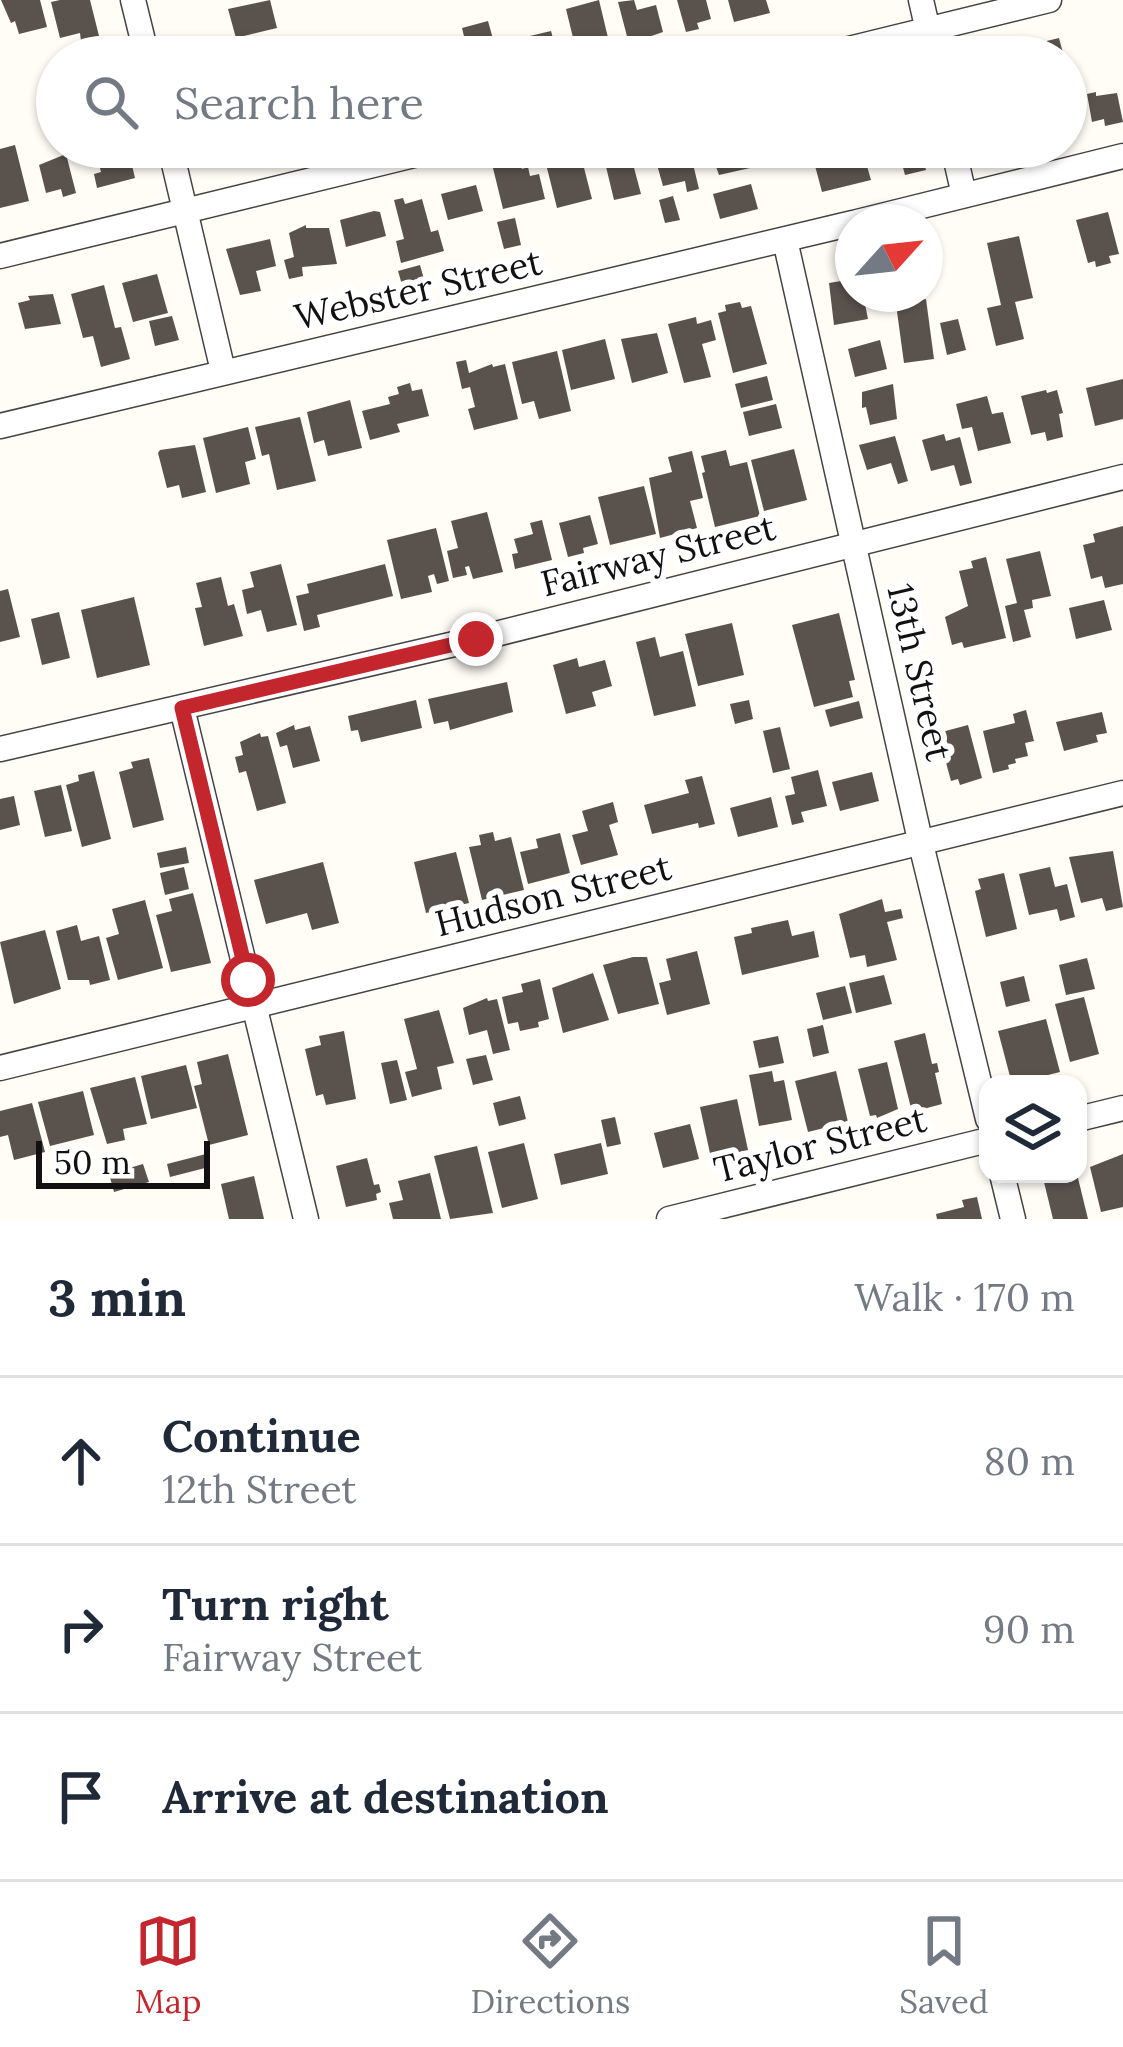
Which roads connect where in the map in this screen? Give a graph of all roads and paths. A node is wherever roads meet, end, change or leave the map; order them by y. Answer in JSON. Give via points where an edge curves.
{"nodes":[{"id":1,"x":134,"y":0,"type":"edge"},
{"id":2,"x":920,"y":0,"type":"edge"},
{"id":3,"x":1049,"y":0,"type":"edge"},
{"id":4,"x":928,"y":30,"type":"junction"},
{"id":5,"x":142,"y":36,"type":"edge"},
{"id":6,"x":903,"y":36,"type":"edge"},
{"id":7,"x":929,"y":36,"type":"edge"},
{"id":8,"x":1123,"y":156,"type":"edge"},
{"id":9,"x":1087,"y":165,"type":"edge"},
{"id":10,"x":175,"y":168,"type":"edge"},
{"id":11,"x":361,"y":168,"type":"edge"},
{"id":12,"x":958,"y":168,"type":"edge"},
{"id":13,"x":1074,"y":168,"type":"edge"},
{"id":14,"x":964,"y":195,"type":"junction"},
{"id":15,"x":928,"y":204,"type":"edge"},
{"id":16,"x":185,"y":211,"type":"junction"},
{"id":17,"x":835,"y":227,"type":"edge"},
{"id":18,"x":785,"y":240,"type":"junction"},
{"id":19,"x":0,"y":256,"type":"edge"},
{"id":20,"x":223,"y":371,"type":"junction"},
{"id":21,"x":0,"y":426,"type":"edge"},
{"id":22,"x":1123,"y":477,"type":"edge"},
{"id":23,"x":853,"y":542,"type":"junction"},
{"id":24,"x":182,"y":708,"type":"junction"},
{"id":25,"x":0,"y":749,"type":"edge"},
{"id":26,"x":1123,"y":793,"type":"edge"},
{"id":27,"x":920,"y":840,"type":"junction"},
{"id":28,"x":255,"y":1007,"type":"junction"},
{"id":29,"x":0,"y":1068,"type":"edge"},
{"id":30,"x":979,"y":1082,"type":"edge"},
{"id":31,"x":1123,"y":1108,"type":"edge"},
{"id":32,"x":1087,"y":1117,"type":"edge"},
{"id":33,"x":979,"y":1142,"type":"edge"},
{"id":34,"x":1004,"y":1183,"type":"edge"},
{"id":35,"x":307,"y":1219,"type":"edge"},
{"id":36,"x":669,"y":1219,"type":"edge"},
{"id":37,"x":1013,"y":1219,"type":"edge"}],
"edges":[{"from":1,"to":5,"type":"street"},
{"from":2,"to":4,"type":"street"},
{"from":3,"to":4,"type":"street"},
{"from":4,"to":6,"type":"street"},
{"from":4,"to":7,"type":"street"},
{"from":8,"to":9,"type":"street","name":"Webster Street"},
{"from":10,"to":16,"type":"street"},
{"from":11,"to":16,"type":"street"},
{"from":12,"to":14,"type":"street"},
{"from":13,"to":14,"type":"street","name":"Webster Street"},
{"from":14,"to":15,"type":"street","name":"Webster Street"},
{"from":16,"to":19,"type":"street"},
{"from":16,"to":20,"type":"street"},
{"from":17,"to":18,"type":"street","name":"Webster Street"},
{"from":18,"to":20,"type":"street","name":"Webster Street"},
{"from":18,"to":23,"type":"street","name":"13th Street"},
{"from":20,"to":21,"type":"street","name":"Webster Street"},
{"from":22,"to":23,"type":"street","name":"Fairway Street"},
{"from":23,"to":24,"type":"street","name":"Fairway Street"},
{"from":23,"to":27,"type":"street","name":"13th Street"},
{"from":24,"to":25,"type":"street","name":"Fairway Street"},
{"from":24,"to":28,"type":"street"},
{"from":26,"to":27,"type":"street","name":"Hudson Street"},
{"from":27,"to":28,"type":"street","name":"Hudson Street"},
{"from":27,"to":30,"type":"street","name":"13th Street"},
{"from":28,"to":29,"type":"street","name":"Hudson Street"},
{"from":28,"to":35,"type":"street"},
{"from":31,"to":32,"type":"street"},
{"from":33,"to":36,"type":"street","name":"Taylor Street"},
{"from":34,"to":37,"type":"street"}]}
